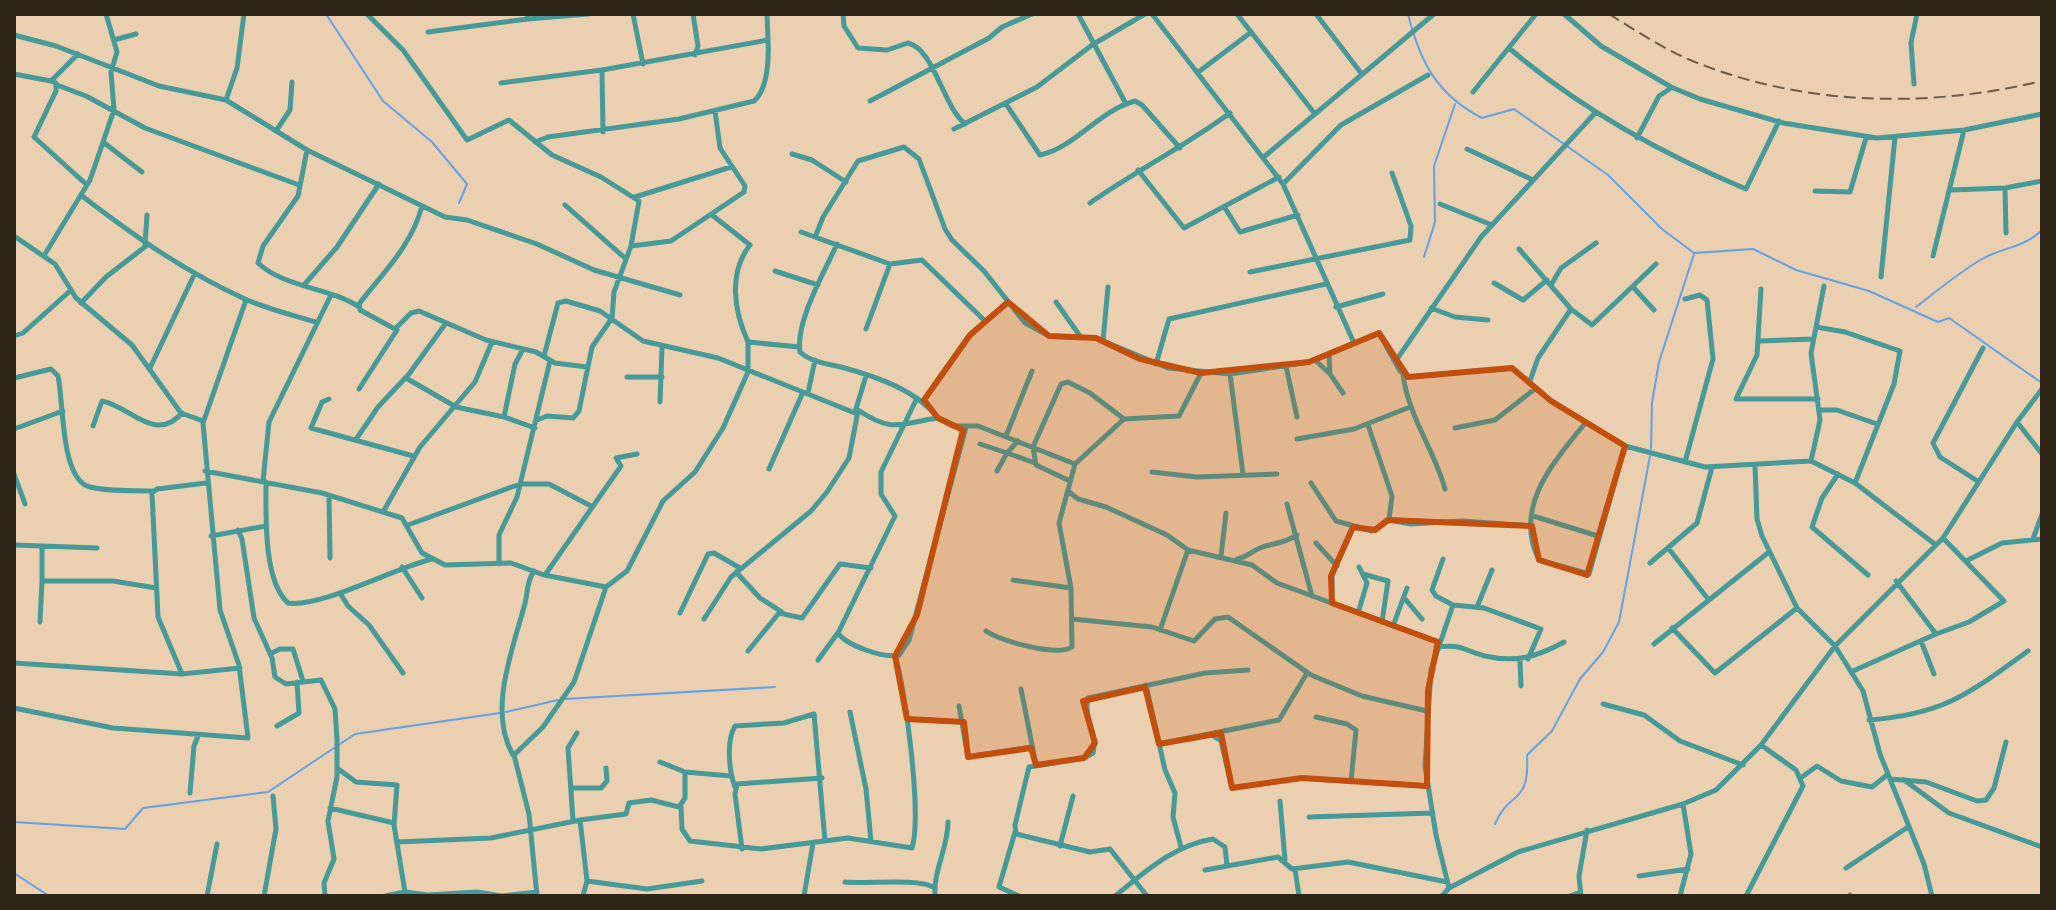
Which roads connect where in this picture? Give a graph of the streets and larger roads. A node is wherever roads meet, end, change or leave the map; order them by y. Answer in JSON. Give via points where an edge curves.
{"nodes":[{"id":1,"x":106,"y":14,"type":"edge"},
{"id":2,"x":244,"y":14,"type":"edge"},
{"id":3,"x":367,"y":14,"type":"edge"},
{"id":4,"x":588,"y":14,"type":"edge"},
{"id":5,"x":633,"y":14,"type":"edge"},
{"id":6,"x":693,"y":14,"type":"edge"},
{"id":7,"x":767,"y":14,"type":"edge"},
{"id":8,"x":843,"y":14,"type":"edge"},
{"id":9,"x":1032,"y":14,"type":"edge"},
{"id":10,"x":1078,"y":14,"type":"edge"},
{"id":11,"x":1145,"y":14,"type":"edge"},
{"id":12,"x":1152,"y":14,"type":"edge"},
{"id":13,"x":1237,"y":14,"type":"edge"},
{"id":14,"x":1316,"y":14,"type":"edge"},
{"id":15,"x":1434,"y":14,"type":"edge"},
{"id":16,"x":1536,"y":14,"type":"edge"},
{"id":17,"x":1564,"y":14,"type":"edge"},
{"id":18,"x":1917,"y":14,"type":"edge"},
{"id":19,"x":528,"y":17,"type":"edge"},
{"id":20,"x":428,"y":32,"type":"dead end"},
{"id":21,"x":1250,"y":33,"type":"junction"},
{"id":22,"x":136,"y":34,"type":"dead end"},
{"id":23,"x":14,"y":35,"type":"edge"},
{"id":24,"x":114,"y":40,"type":"junction"},
{"id":25,"x":768,"y":40,"type":"junction"},
{"id":26,"x":1092,"y":45,"type":"junction"},
{"id":27,"x":1509,"y":48,"type":"junction"},
{"id":28,"x":78,"y":54,"type":"junction"},
{"id":29,"x":695,"y":55,"type":"junction"},
{"id":30,"x":643,"y":64,"type":"junction"},
{"id":31,"x":933,"y":69,"type":"junction"},
{"id":32,"x":111,"y":70,"type":"junction"},
{"id":33,"x":602,"y":70,"type":"junction"},
{"id":34,"x":1197,"y":73,"type":"junction"},
{"id":35,"x":1361,"y":73,"type":"junction"},
{"id":36,"x":14,"y":74,"type":"edge"},
{"id":37,"x":1428,"y":75,"type":"dead end"},
{"id":38,"x":292,"y":82,"type":"dead end"},
{"id":39,"x":54,"y":83,"type":"junction"},
{"id":40,"x":501,"y":83,"type":"dead end"},
{"id":41,"x":1914,"y":84,"type":"dead end"},
{"id":42,"x":1671,"y":87,"type":"junction"},
{"id":43,"x":1473,"y":92,"type":"dead end"},
{"id":44,"x":226,"y":100,"type":"junction"},
{"id":45,"x":870,"y":101,"type":"dead end"},
{"id":46,"x":1006,"y":104,"type":"junction"},
{"id":47,"x":1126,"y":104,"type":"junction"},
{"id":48,"x":715,"y":111,"type":"junction"},
{"id":49,"x":113,"y":112,"type":"junction"},
{"id":50,"x":1230,"y":113,"type":"junction"},
{"id":51,"x":1595,"y":113,"type":"junction"},
{"id":52,"x":1315,"y":114,"type":"junction"},
{"id":53,"x":2042,"y":114,"type":"edge"},
{"id":54,"x":1779,"y":121,"type":"junction"},
{"id":55,"x":965,"y":124,"type":"junction"},
{"id":56,"x":954,"y":129,"type":"dead end"},
{"id":57,"x":1964,"y":130,"type":"junction"},
{"id":58,"x":276,"y":131,"type":"junction"},
{"id":59,"x":603,"y":132,"type":"junction"},
{"id":60,"x":1895,"y":137,"type":"junction"},
{"id":61,"x":1637,"y":138,"type":"junction"},
{"id":62,"x":1866,"y":138,"type":"junction"},
{"id":63,"x":103,"y":142,"type":"junction"},
{"id":64,"x":535,"y":142,"type":"junction"},
{"id":65,"x":1180,"y":148,"type":"junction"},
{"id":66,"x":1467,"y":149,"type":"dead end"},
{"id":67,"x":307,"y":150,"type":"junction"},
{"id":68,"x":792,"y":154,"type":"dead end"},
{"id":69,"x":1265,"y":156,"type":"junction"},
{"id":70,"x":731,"y":167,"type":"junction"},
{"id":71,"x":1138,"y":170,"type":"junction"},
{"id":72,"x":142,"y":172,"type":"dead end"},
{"id":73,"x":1392,"y":173,"type":"dead end"},
{"id":74,"x":1279,"y":177,"type":"junction"},
{"id":75,"x":1531,"y":179,"type":"junction"},
{"id":76,"x":2042,"y":181,"type":"edge"},
{"id":77,"x":846,"y":182,"type":"junction"},
{"id":78,"x":379,"y":184,"type":"junction"},
{"id":79,"x":1283,"y":184,"type":"junction"},
{"id":80,"x":87,"y":185,"type":"junction"},
{"id":81,"x":299,"y":185,"type":"junction"},
{"id":82,"x":2005,"y":188,"type":"junction"},
{"id":83,"x":1951,"y":190,"type":"junction"},
{"id":84,"x":1815,"y":191,"type":"dead end"},
{"id":85,"x":82,"y":196,"type":"junction"},
{"id":86,"x":635,"y":197,"type":"junction"},
{"id":87,"x":1090,"y":203,"type":"dead end"},
{"id":88,"x":1440,"y":204,"type":"dead end"},
{"id":89,"x":565,"y":205,"type":"dead end"},
{"id":90,"x":422,"y":206,"type":"junction"},
{"id":91,"x":1225,"y":208,"type":"junction"},
{"id":92,"x":147,"y":215,"type":"dead end"},
{"id":93,"x":712,"y":215,"type":"junction"},
{"id":94,"x":1298,"y":215,"type":"junction"},
{"id":95,"x":1492,"y":225,"type":"junction"},
{"id":96,"x":801,"y":232,"type":"dead end"},
{"id":97,"x":2006,"y":233,"type":"dead end"},
{"id":98,"x":816,"y":235,"type":"junction"},
{"id":99,"x":14,"y":236,"type":"edge"},
{"id":100,"x":1596,"y":243,"type":"dead end"},
{"id":101,"x":837,"y":244,"type":"junction"},
{"id":102,"x":146,"y":245,"type":"junction"},
{"id":103,"x":631,"y":246,"type":"junction"},
{"id":104,"x":1519,"y":249,"type":"dead end"},
{"id":105,"x":45,"y":254,"type":"junction"},
{"id":106,"x":1933,"y":256,"type":"dead end"},
{"id":107,"x":626,"y":259,"type":"junction"},
{"id":108,"x":1315,"y":259,"type":"junction"},
{"id":109,"x":890,"y":264,"type":"junction"},
{"id":110,"x":1656,"y":264,"type":"dead end"},
{"id":111,"x":775,"y":271,"type":"dead end"},
{"id":112,"x":1250,"y":272,"type":"dead end"},
{"id":113,"x":195,"y":273,"type":"junction"},
{"id":114,"x":1881,"y":277,"type":"dead end"},
{"id":115,"x":619,"y":278,"type":"junction"},
{"id":116,"x":1494,"y":283,"type":"dead end"},
{"id":117,"x":1549,"y":283,"type":"junction"},
{"id":118,"x":1326,"y":284,"type":"junction"},
{"id":119,"x":304,"y":285,"type":"junction"},
{"id":120,"x":818,"y":285,"type":"junction"},
{"id":121,"x":1824,"y":286,"type":"dead end"},
{"id":122,"x":1108,"y":287,"type":"dead end"},
{"id":123,"x":1633,"y":287,"type":"junction"},
{"id":124,"x":1761,"y":289,"type":"dead end"},
{"id":125,"x":70,"y":291,"type":"junction"},
{"id":126,"x":331,"y":294,"type":"junction"},
{"id":127,"x":1383,"y":294,"type":"dead end"},
{"id":128,"x":680,"y":295,"type":"dead end"},
{"id":129,"x":1685,"y":299,"type":"dead end"},
{"id":130,"x":246,"y":300,"type":"junction"},
{"id":131,"x":1008,"y":302,"type":"junction"},
{"id":132,"x":1056,"y":302,"type":"dead end"},
{"id":133,"x":81,"y":303,"type":"junction"},
{"id":134,"x":359,"y":307,"type":"junction"},
{"id":135,"x":1336,"y":307,"type":"junction"},
{"id":136,"x":1431,"y":308,"type":"junction"},
{"id":137,"x":1571,"y":309,"type":"junction"},
{"id":138,"x":1654,"y":310,"type":"dead end"},
{"id":139,"x":612,"y":318,"type":"junction"},
{"id":140,"x":984,"y":320,"type":"junction"},
{"id":141,"x":1488,"y":320,"type":"dead end"},
{"id":142,"x":316,"y":322,"type":"junction"},
{"id":143,"x":446,"y":323,"type":"junction"},
{"id":144,"x":1816,"y":327,"type":"junction"},
{"id":145,"x":398,"y":329,"type":"junction"},
{"id":146,"x":866,"y":329,"type":"dead end"},
{"id":147,"x":14,"y":336,"type":"edge"},
{"id":148,"x":1081,"y":337,"type":"junction"},
{"id":149,"x":1813,"y":339,"type":"junction"},
{"id":150,"x":1103,"y":341,"type":"junction"},
{"id":151,"x":1759,"y":341,"type":"junction"},
{"id":152,"x":492,"y":342,"type":"junction"},
{"id":153,"x":748,"y":342,"type":"junction"},
{"id":154,"x":1354,"y":343,"type":"junction"},
{"id":155,"x":662,"y":347,"type":"junction"},
{"id":156,"x":799,"y":347,"type":"junction"},
{"id":157,"x":1983,"y":348,"type":"dead end"},
{"id":158,"x":523,"y":349,"type":"junction"},
{"id":159,"x":1329,"y":355,"type":"junction"},
{"id":160,"x":547,"y":359,"type":"junction"},
{"id":161,"x":815,"y":360,"type":"junction"},
{"id":162,"x":1315,"y":360,"type":"junction"},
{"id":163,"x":1395,"y":362,"type":"junction"},
{"id":164,"x":1156,"y":364,"type":"junction"},
{"id":165,"x":1286,"y":366,"type":"junction"},
{"id":166,"x":587,"y":367,"type":"junction"},
{"id":167,"x":150,"y":368,"type":"junction"},
{"id":168,"x":1032,"y":371,"type":"dead end"},
{"id":169,"x":748,"y":372,"type":"junction"},
{"id":170,"x":1201,"y":373,"type":"junction"},
{"id":171,"x":1230,"y":374,"type":"junction"},
{"id":172,"x":1330,"y":374,"type":"junction"},
{"id":173,"x":1403,"y":374,"type":"junction"},
{"id":174,"x":866,"y":375,"type":"junction"},
{"id":175,"x":627,"y":377,"type":"dead end"},
{"id":176,"x":662,"y":377,"type":"junction"},
{"id":177,"x":14,"y":378,"type":"edge"},
{"id":178,"x":406,"y":378,"type":"junction"},
{"id":179,"x":1530,"y":381,"type":"junction"},
{"id":180,"x":1536,"y":388,"type":"junction"},
{"id":181,"x":359,"y":389,"type":"dead end"},
{"id":182,"x":2041,"y":390,"type":"edge"},
{"id":183,"x":806,"y":392,"type":"junction"},
{"id":184,"x":1343,"y":393,"type":"dead end"},
{"id":185,"x":917,"y":398,"type":"junction"},
{"id":186,"x":329,"y":399,"type":"dead end"},
{"id":187,"x":1818,"y":399,"type":"junction"},
{"id":188,"x":924,"y":400,"type":"junction"},
{"id":189,"x":660,"y":402,"type":"dead end"},
{"id":190,"x":456,"y":407,"type":"junction"},
{"id":191,"x":1410,"y":407,"type":"junction"},
{"id":192,"x":1819,"y":410,"type":"junction"},
{"id":193,"x":63,"y":411,"type":"junction"},
{"id":194,"x":857,"y":412,"type":"junction"},
{"id":195,"x":182,"y":413,"type":"junction"},
{"id":196,"x":504,"y":417,"type":"junction"},
{"id":197,"x":1297,"y":417,"type":"dead end"},
{"id":198,"x":938,"y":418,"type":"junction"},
{"id":199,"x":1124,"y":419,"type":"junction"},
{"id":200,"x":537,"y":420,"type":"junction"},
{"id":201,"x":203,"y":421,"type":"junction"},
{"id":202,"x":1586,"y":422,"type":"junction"},
{"id":203,"x":2017,"y":422,"type":"junction"},
{"id":204,"x":1877,"y":424,"type":"junction"},
{"id":205,"x":1368,"y":425,"type":"junction"},
{"id":206,"x":93,"y":426,"type":"dead end"},
{"id":207,"x":966,"y":426,"type":"junction"},
{"id":208,"x":900,"y":427,"type":"junction"},
{"id":209,"x":535,"y":428,"type":"junction"},
{"id":210,"x":1455,"y":428,"type":"dead end"},
{"id":211,"x":14,"y":429,"type":"edge"},
{"id":212,"x":997,"y":432,"type":"junction"},
{"id":213,"x":1006,"y":436,"type":"junction"},
{"id":214,"x":357,"y":438,"type":"junction"},
{"id":215,"x":1297,"y":439,"type":"dead end"},
{"id":216,"x":1018,"y":441,"type":"junction"},
{"id":217,"x":980,"y":444,"type":"dead end"},
{"id":218,"x":1625,"y":446,"type":"junction"},
{"id":219,"x":995,"y":447,"type":"junction"},
{"id":220,"x":1033,"y":447,"type":"junction"},
{"id":221,"x":1007,"y":453,"type":"junction"},
{"id":222,"x":637,"y":454,"type":"dead end"},
{"id":223,"x":2042,"y":454,"type":"edge"},
{"id":224,"x":414,"y":456,"type":"junction"},
{"id":225,"x":1811,"y":461,"type":"junction"},
{"id":226,"x":1685,"y":462,"type":"junction"},
{"id":227,"x":1035,"y":463,"type":"junction"},
{"id":228,"x":1075,"y":464,"type":"junction"},
{"id":229,"x":1755,"y":466,"type":"junction"},
{"id":230,"x":1712,"y":467,"type":"junction"},
{"id":231,"x":769,"y":469,"type":"dead end"},
{"id":232,"x":205,"y":471,"type":"junction"},
{"id":233,"x":997,"y":471,"type":"dead end"},
{"id":234,"x":1152,"y":472,"type":"dead end"},
{"id":235,"x":14,"y":474,"type":"edge"},
{"id":236,"x":1243,"y":474,"type":"junction"},
{"id":237,"x":1277,"y":474,"type":"dead end"},
{"id":238,"x":1838,"y":474,"type":"junction"},
{"id":239,"x":1070,"y":481,"type":"junction"},
{"id":240,"x":264,"y":482,"type":"junction"},
{"id":241,"x":1979,"y":482,"type":"junction"},
{"id":242,"x":206,"y":483,"type":"junction"},
{"id":243,"x":1311,"y":483,"type":"dead end"},
{"id":244,"x":1855,"y":483,"type":"junction"},
{"id":245,"x":520,"y":484,"type":"junction"},
{"id":246,"x":1445,"y":489,"type":"dead end"},
{"id":247,"x":154,"y":491,"type":"junction"},
{"id":248,"x":1068,"y":491,"type":"junction"},
{"id":249,"x":329,"y":495,"type":"junction"},
{"id":250,"x":25,"y":504,"type":"dead end"},
{"id":251,"x":1287,"y":504,"type":"dead end"},
{"id":252,"x":591,"y":506,"type":"junction"},
{"id":253,"x":383,"y":512,"type":"junction"},
{"id":254,"x":1226,"y":513,"type":"dead end"},
{"id":255,"x":2042,"y":514,"type":"edge"},
{"id":256,"x":1533,"y":516,"type":"junction"},
{"id":257,"x":1389,"y":520,"type":"junction"},
{"id":258,"x":408,"y":525,"type":"junction"},
{"id":259,"x":266,"y":526,"type":"junction"},
{"id":260,"x":1532,"y":526,"type":"junction"},
{"id":261,"x":1353,"y":528,"type":"junction"},
{"id":262,"x":238,"y":530,"type":"junction"},
{"id":263,"x":1297,"y":535,"type":"junction"},
{"id":264,"x":211,"y":536,"type":"junction"},
{"id":265,"x":1598,"y":536,"type":"junction"},
{"id":266,"x":1943,"y":538,"type":"junction"},
{"id":267,"x":2033,"y":539,"type":"junction"},
{"id":268,"x":2042,"y":539,"type":"edge"},
{"id":269,"x":1316,"y":543,"type":"dead end"},
{"id":270,"x":14,"y":545,"type":"edge"},
{"id":271,"x":1936,"y":545,"type":"junction"},
{"id":272,"x":42,"y":548,"type":"junction"},
{"id":273,"x":97,"y":548,"type":"dead end"},
{"id":274,"x":1669,"y":549,"type":"junction"},
{"id":275,"x":1188,"y":550,"type":"junction"},
{"id":276,"x":1769,"y":552,"type":"junction"},
{"id":277,"x":1221,"y":556,"type":"junction"},
{"id":278,"x":330,"y":558,"type":"dead end"},
{"id":279,"x":432,"y":559,"type":"junction"},
{"id":280,"x":1443,"y":559,"type":"dead end"},
{"id":281,"x":1233,"y":561,"type":"junction"},
{"id":282,"x":1966,"y":561,"type":"junction"},
{"id":283,"x":1650,"y":563,"type":"dead end"},
{"id":284,"x":499,"y":564,"type":"junction"},
{"id":285,"x":1337,"y":566,"type":"junction"},
{"id":286,"x":402,"y":567,"type":"junction"},
{"id":287,"x":1359,"y":567,"type":"dead end"},
{"id":288,"x":871,"y":568,"type":"junction"},
{"id":289,"x":738,"y":570,"type":"junction"},
{"id":290,"x":1492,"y":570,"type":"dead end"},
{"id":291,"x":534,"y":571,"type":"junction"},
{"id":292,"x":1363,"y":574,"type":"junction"},
{"id":293,"x":545,"y":575,"type":"junction"},
{"id":294,"x":1868,"y":575,"type":"dead end"},
{"id":295,"x":1013,"y":580,"type":"dead end"},
{"id":296,"x":42,"y":581,"type":"junction"},
{"id":297,"x":1896,"y":581,"type":"junction"},
{"id":298,"x":606,"y":587,"type":"junction"},
{"id":299,"x":156,"y":588,"type":"junction"},
{"id":300,"x":1071,"y":588,"type":"junction"},
{"id":301,"x":1407,"y":588,"type":"dead end"},
{"id":302,"x":340,"y":593,"type":"junction"},
{"id":303,"x":1312,"y":597,"type":"junction"},
{"id":304,"x":422,"y":598,"type":"dead end"},
{"id":305,"x":1405,"y":599,"type":"junction"},
{"id":306,"x":1708,"y":599,"type":"junction"},
{"id":307,"x":1332,"y":603,"type":"junction"},
{"id":308,"x":1453,"y":605,"type":"junction"},
{"id":309,"x":1477,"y":607,"type":"junction"},
{"id":310,"x":1797,"y":608,"type":"junction"},
{"id":311,"x":782,"y":612,"type":"junction"},
{"id":312,"x":680,"y":613,"type":"dead end"},
{"id":313,"x":1358,"y":613,"type":"junction"},
{"id":314,"x":704,"y":619,"type":"dead end"},
{"id":315,"x":1072,"y":619,"type":"junction"},
{"id":316,"x":1422,"y":619,"type":"dead end"},
{"id":317,"x":40,"y":622,"type":"dead end"},
{"id":318,"x":1382,"y":622,"type":"junction"},
{"id":319,"x":1393,"y":626,"type":"junction"},
{"id":320,"x":1672,"y":628,"type":"junction"},
{"id":321,"x":1160,"y":630,"type":"junction"},
{"id":322,"x":986,"y":631,"type":"dead end"},
{"id":323,"x":838,"y":633,"type":"junction"},
{"id":324,"x":1936,"y":634,"type":"junction"},
{"id":325,"x":1921,"y":641,"type":"junction"},
{"id":326,"x":1564,"y":642,"type":"dead end"},
{"id":327,"x":1654,"y":644,"type":"dead end"},
{"id":328,"x":1437,"y":645,"type":"junction"},
{"id":329,"x":1835,"y":646,"type":"junction"},
{"id":330,"x":748,"y":651,"type":"dead end"},
{"id":331,"x":2028,"y":651,"type":"dead end"},
{"id":332,"x":270,"y":654,"type":"junction"},
{"id":333,"x":895,"y":656,"type":"junction"},
{"id":334,"x":1528,"y":659,"type":"junction"},
{"id":335,"x":818,"y":660,"type":"dead end"},
{"id":336,"x":1520,"y":661,"type":"junction"},
{"id":337,"x":14,"y":663,"type":"edge"},
{"id":338,"x":240,"y":668,"type":"junction"},
{"id":339,"x":1248,"y":670,"type":"dead end"},
{"id":340,"x":1853,"y":671,"type":"junction"},
{"id":341,"x":403,"y":673,"type":"dead end"},
{"id":342,"x":1307,"y":673,"type":"junction"},
{"id":343,"x":182,"y":674,"type":"junction"},
{"id":344,"x":1934,"y":674,"type":"dead end"},
{"id":345,"x":300,"y":682,"type":"junction"},
{"id":346,"x":1146,"y":685,"type":"junction"},
{"id":347,"x":1521,"y":686,"type":"dead end"},
{"id":348,"x":1021,"y":689,"type":"dead end"},
{"id":349,"x":1603,"y":704,"type":"dead end"},
{"id":350,"x":959,"y":706,"type":"dead end"},
{"id":351,"x":14,"y":708,"type":"edge"},
{"id":352,"x":1427,"y":711,"type":"junction"},
{"id":353,"x":850,"y":712,"type":"dead end"},
{"id":354,"x":1316,"y":717,"type":"dead end"},
{"id":355,"x":907,"y":719,"type":"junction"},
{"id":356,"x":1869,"y":720,"type":"junction"},
{"id":357,"x":962,"y":722,"type":"junction"},
{"id":358,"x":277,"y":726,"type":"dead end"},
{"id":359,"x":577,"y":733,"type":"dead end"},
{"id":360,"x":1212,"y":735,"type":"junction"},
{"id":361,"x":198,"y":736,"type":"junction"},
{"id":362,"x":2006,"y":742,"type":"dead end"},
{"id":363,"x":1159,"y":744,"type":"junction"},
{"id":364,"x":1761,"y":745,"type":"junction"},
{"id":365,"x":1031,"y":747,"type":"junction"},
{"id":366,"x":514,"y":755,"type":"junction"},
{"id":367,"x":660,"y":762,"type":"dead end"},
{"id":368,"x":1036,"y":765,"type":"junction"},
{"id":369,"x":1743,"y":765,"type":"junction"},
{"id":370,"x":337,"y":768,"type":"junction"},
{"id":371,"x":606,"y":768,"type":"dead end"},
{"id":372,"x":685,"y":772,"type":"junction"},
{"id":373,"x":731,"y":776,"type":"junction"},
{"id":374,"x":1802,"y":777,"type":"junction"},
{"id":375,"x":1888,"y":777,"type":"junction"},
{"id":376,"x":822,"y":778,"type":"junction"},
{"id":377,"x":1902,"y":778,"type":"junction"},
{"id":378,"x":1351,"y":781,"type":"junction"},
{"id":379,"x":1427,"y":786,"type":"junction"},
{"id":380,"x":735,"y":787,"type":"junction"},
{"id":381,"x":572,"y":788,"type":"junction"},
{"id":382,"x":190,"y":793,"type":"dead end"},
{"id":383,"x":273,"y":796,"type":"dead end"},
{"id":384,"x":1073,"y":796,"type":"dead end"},
{"id":385,"x":1280,"y":801,"type":"dead end"},
{"id":386,"x":1683,"y":804,"type":"junction"},
{"id":387,"x":681,"y":806,"type":"junction"},
{"id":388,"x":330,"y":808,"type":"junction"},
{"id":389,"x":1433,"y":813,"type":"junction"},
{"id":390,"x":1309,"y":817,"type":"dead end"},
{"id":391,"x":576,"y":820,"type":"junction"},
{"id":392,"x":948,"y":822,"type":"dead end"},
{"id":393,"x":394,"y":823,"type":"junction"},
{"id":394,"x":1908,"y":827,"type":"junction"},
{"id":395,"x":532,"y":830,"type":"junction"},
{"id":396,"x":1587,"y":830,"type":"junction"},
{"id":397,"x":1015,"y":831,"type":"junction"},
{"id":398,"x":825,"y":841,"type":"junction"},
{"id":399,"x":871,"y":841,"type":"junction"},
{"id":400,"x":397,"y":842,"type":"junction"},
{"id":401,"x":813,"y":843,"type":"junction"},
{"id":402,"x":217,"y":844,"type":"dead end"},
{"id":403,"x":1060,"y":846,"type":"junction"},
{"id":404,"x":1181,"y":847,"type":"junction"},
{"id":405,"x":2042,"y":847,"type":"edge"},
{"id":406,"x":742,"y":849,"type":"junction"},
{"id":407,"x":1285,"y":861,"type":"junction"},
{"id":408,"x":1227,"y":866,"type":"junction"},
{"id":409,"x":1846,"y":868,"type":"dead end"},
{"id":410,"x":1295,"y":869,"type":"junction"},
{"id":411,"x":1688,"y":869,"type":"junction"},
{"id":412,"x":1205,"y":870,"type":"dead end"},
{"id":413,"x":1639,"y":876,"type":"dead end"},
{"id":414,"x":1135,"y":880,"type":"junction"},
{"id":415,"x":587,"y":881,"type":"junction"},
{"id":416,"x":702,"y":881,"type":"dead end"},
{"id":417,"x":845,"y":882,"type":"dead end"},
{"id":418,"x":1448,"y":885,"type":"junction"},
{"id":419,"x":933,"y":887,"type":"junction"},
{"id":420,"x":405,"y":892,"type":"junction"},
{"id":421,"x":646,"y":893,"type":"edge"},
{"id":422,"x":468,"y":894,"type":"edge"},
{"id":423,"x":537,"y":894,"type":"edge"},
{"id":424,"x":1580,"y":894,"type":"edge"},
{"id":425,"x":207,"y":896,"type":"edge"},
{"id":426,"x":264,"y":896,"type":"edge"},
{"id":427,"x":325,"y":896,"type":"edge"},
{"id":428,"x":385,"y":896,"type":"edge"},
{"id":429,"x":583,"y":896,"type":"edge"},
{"id":430,"x":804,"y":896,"type":"edge"},
{"id":431,"x":935,"y":896,"type":"edge"},
{"id":432,"x":1019,"y":896,"type":"edge"},
{"id":433,"x":1115,"y":896,"type":"edge"},
{"id":434,"x":1147,"y":896,"type":"edge"},
{"id":435,"x":1299,"y":896,"type":"edge"},
{"id":436,"x":1442,"y":896,"type":"edge"},
{"id":437,"x":1570,"y":896,"type":"edge"},
{"id":438,"x":1680,"y":896,"type":"edge"},
{"id":439,"x":1746,"y":896,"type":"edge"},
{"id":440,"x":1932,"y":896,"type":"edge"}],
"edges":[{"from":1,"to":24,"type":"street"},
{"from":2,"to":44,"type":"street","via":[[237,68]]},
{"from":3,"to":64,"type":"street","via":[[403,50],[467,140],[506,119]]},
{"from":4,"to":19,"type":"street"},
{"from":5,"to":30,"type":"street"},
{"from":6,"to":29,"type":"street"},
{"from":7,"to":25,"type":"street"},
{"from":8,"to":31,"type":"street","via":[[858,48],[887,50],[913,43]]},
{"from":9,"to":31,"type":"street"},
{"from":10,"to":26,"type":"street"},
{"from":11,"to":26,"type":"street"},
{"from":12,"to":34,"type":"street"},
{"from":13,"to":21,"type":"street"},
{"from":14,"to":35,"type":"street"},
{"from":15,"to":35,"type":"street"},
{"from":16,"to":27,"type":"street"},
{"from":17,"to":42,"type":"street","via":[[1601,46]]},
{"from":18,"to":41,"type":"street","via":[[1911,43]]},
{"from":19,"to":20,"type":"street"},
{"from":21,"to":34,"type":"street"},
{"from":21,"to":52,"type":"street"},
{"from":22,"to":24,"type":"street"},
{"from":23,"to":28,"type":"street"},
{"from":24,"to":32,"type":"street","via":[[117,56]]},
{"from":25,"to":29,"type":"street"},
{"from":25,"to":48,"type":"street","via":[[758,100]]},
{"from":26,"to":46,"type":"street"},
{"from":26,"to":47,"type":"street"},
{"from":27,"to":43,"type":"street"},
{"from":27,"to":51,"type":"street"},
{"from":28,"to":32,"type":"street"},
{"from":28,"to":39,"type":"street"},
{"from":29,"to":30,"type":"street"},
{"from":30,"to":33,"type":"street"},
{"from":31,"to":45,"type":"street"},
{"from":31,"to":55,"type":"street","via":[[947,103]]},
{"from":32,"to":44,"type":"street","via":[[164,88]]},
{"from":32,"to":49,"type":"street"},
{"from":33,"to":40,"type":"street"},
{"from":33,"to":59,"type":"street"},
{"from":34,"to":50,"type":"street"},
{"from":35,"to":52,"type":"street"},
{"from":36,"to":39,"type":"street"},
{"from":37,"to":79,"type":"street","via":[[1341,125]]},
{"from":38,"to":58,"type":"street","via":[[290,110]]},
{"from":39,"to":49,"type":"street"},
{"from":39,"to":80,"type":"street","via":[[34,137]]},
{"from":42,"to":54,"type":"street"},
{"from":42,"to":61,"type":"street","via":[[1659,96]]},
{"from":44,"to":58,"type":"street"},
{"from":46,"to":47,"type":"street","via":[[1040,155],[1060,150],[1094,121]]},
{"from":46,"to":55,"type":"street"},
{"from":47,"to":65,"type":"street","via":[[1142,105]]},
{"from":48,"to":59,"type":"street"},
{"from":48,"to":70,"type":"street","via":[[718,143]]},
{"from":49,"to":63,"type":"street"},
{"from":49,"to":81,"type":"street"},
{"from":50,"to":65,"type":"street"},
{"from":50,"to":69,"type":"street"},
{"from":51,"to":61,"type":"street"},
{"from":51,"to":75,"type":"street"},
{"from":52,"to":69,"type":"street"},
{"from":53,"to":57,"type":"street"},
{"from":54,"to":61,"type":"street","via":[[1746,189]]},
{"from":54,"to":62,"type":"street"},
{"from":55,"to":56,"type":"street"},
{"from":57,"to":60,"type":"street"},
{"from":57,"to":83,"type":"street"},
{"from":58,"to":67,"type":"street"},
{"from":59,"to":64,"type":"street"},
{"from":60,"to":62,"type":"street"},
{"from":60,"to":114,"type":"street"},
{"from":62,"to":84,"type":"street","via":[[1850,192]]},
{"from":63,"to":72,"type":"street"},
{"from":63,"to":80,"type":"street"},
{"from":64,"to":86,"type":"street"},
{"from":65,"to":71,"type":"street"},
{"from":66,"to":75,"type":"street"},
{"from":67,"to":78,"type":"street"},
{"from":67,"to":81,"type":"street"},
{"from":68,"to":77,"type":"street"},
{"from":69,"to":74,"type":"street"},
{"from":70,"to":86,"type":"street"},
{"from":70,"to":93,"type":"street","via":[[744,192]]},
{"from":71,"to":87,"type":"street"},
{"from":71,"to":91,"type":"street","via":[[1182,227]]},
{"from":73,"to":108,"type":"street","via":[[1411,226],[1410,240]]},
{"from":74,"to":79,"type":"street"},
{"from":74,"to":91,"type":"street"},
{"from":75,"to":95,"type":"street"},
{"from":76,"to":82,"type":"street"},
{"from":77,"to":98,"type":"street"},
{"from":77,"to":131,"type":"street","via":[[861,158],[911,149],[945,229]]},
{"from":78,"to":90,"type":"street"},
{"from":78,"to":119,"type":"street"},
{"from":79,"to":94,"type":"street"},
{"from":80,"to":85,"type":"street"},
{"from":81,"to":119,"type":"street","via":[[296,199],[257,261]]},
{"from":82,"to":83,"type":"street"},
{"from":82,"to":97,"type":"street"},
{"from":83,"to":106,"type":"street"},
{"from":85,"to":102,"type":"street"},
{"from":85,"to":105,"type":"street"},
{"from":86,"to":103,"type":"street","via":[[640,206]]},
{"from":88,"to":95,"type":"street"},
{"from":89,"to":107,"type":"street"},
{"from":90,"to":115,"type":"street"},
{"from":90,"to":134,"type":"street","via":[[404,249]]},
{"from":91,"to":94,"type":"street","via":[[1243,232]]},
{"from":92,"to":102,"type":"street"},
{"from":93,"to":103,"type":"street","via":[[671,241]]},
{"from":93,"to":153,"type":"street","via":[[750,245],[739,264],[734,297]]},
{"from":94,"to":108,"type":"street"},
{"from":95,"to":136,"type":"street"},
{"from":96,"to":98,"type":"street"},
{"from":98,"to":101,"type":"street"},
{"from":99,"to":105,"type":"street"},
{"from":100,"to":117,"type":"street"},
{"from":101,"to":109,"type":"street"},
{"from":101,"to":120,"type":"street"},
{"from":102,"to":113,"type":"street"},
{"from":102,"to":133,"type":"street"},
{"from":103,"to":107,"type":"street"},
{"from":104,"to":117,"type":"street"},
{"from":105,"to":125,"type":"street"},
{"from":107,"to":115,"type":"street"},
{"from":108,"to":112,"type":"street"},
{"from":108,"to":118,"type":"street"},
{"from":109,"to":140,"type":"street","via":[[922,260]]},
{"from":109,"to":146,"type":"street"},
{"from":110,"to":123,"type":"street"},
{"from":111,"to":120,"type":"street"},
{"from":113,"to":130,"type":"street"},
{"from":113,"to":167,"type":"street"},
{"from":115,"to":128,"type":"street"},
{"from":115,"to":139,"type":"street"},
{"from":116,"to":117,"type":"street","via":[[1523,300]]},
{"from":117,"to":137,"type":"street"},
{"from":118,"to":135,"type":"street"},
{"from":118,"to":164,"type":"street","via":[[1169,319]]},
{"from":119,"to":126,"type":"street"},
{"from":120,"to":156,"type":"street"},
{"from":121,"to":144,"type":"street"},
{"from":122,"to":150,"type":"street"},
{"from":123,"to":137,"type":"street","via":[[1592,325]]},
{"from":123,"to":138,"type":"street"},
{"from":124,"to":151,"type":"street"},
{"from":125,"to":133,"type":"street"},
{"from":125,"to":147,"type":"street"},
{"from":126,"to":134,"type":"street"},
{"from":126,"to":142,"type":"street"},
{"from":127,"to":135,"type":"street"},
{"from":129,"to":226,"type":"street","via":[[1700,295],[1707,300],[1713,355]]},
{"from":130,"to":142,"type":"street"},
{"from":130,"to":201,"type":"street"},
{"from":131,"to":140,"type":"street"},
{"from":131,"to":148,"type":"street","via":[[1034,330]]},
{"from":132,"to":148,"type":"street"},
{"from":133,"to":167,"type":"street","via":[[126,339]]},
{"from":134,"to":145,"type":"street"},
{"from":135,"to":154,"type":"street"},
{"from":136,"to":141,"type":"street"},
{"from":136,"to":163,"type":"street"},
{"from":137,"to":179,"type":"street","via":[[1538,358]]},
{"from":139,"to":155,"type":"street","via":[[636,337]]},
{"from":139,"to":160,"type":"street","via":[[566,301],[558,303]]},
{"from":139,"to":166,"type":"street","via":[[595,339]]},
{"from":140,"to":188,"type":"street"},
{"from":142,"to":240,"type":"street","via":[[269,422]]},
{"from":143,"to":145,"type":"street","via":[[414,311]]},
{"from":143,"to":152,"type":"street"},
{"from":143,"to":178,"type":"street"},
{"from":144,"to":149,"type":"street"},
{"from":144,"to":204,"type":"street","via":[[1900,351],[1894,384]]},
{"from":145,"to":181,"type":"street"},
{"from":148,"to":150,"type":"street"},
{"from":149,"to":151,"type":"street"},
{"from":149,"to":187,"type":"street"},
{"from":150,"to":164,"type":"street"},
{"from":151,"to":187,"type":"street","via":[[1736,399]]},
{"from":152,"to":158,"type":"street"},
{"from":152,"to":190,"type":"street","via":[[480,374]]},
{"from":153,"to":156,"type":"street"},
{"from":153,"to":169,"type":"street"},
{"from":154,"to":159,"type":"street"},
{"from":154,"to":163,"type":"street","via":[[1379,333]]},
{"from":155,"to":169,"type":"street","via":[[691,349]]},
{"from":155,"to":176,"type":"street"},
{"from":156,"to":161,"type":"street"},
{"from":157,"to":241,"type":"street","via":[[1933,443],[1940,457]]},
{"from":158,"to":160,"type":"street"},
{"from":158,"to":196,"type":"street"},
{"from":159,"to":162,"type":"street"},
{"from":159,"to":172,"type":"street"},
{"from":160,"to":166,"type":"street"},
{"from":160,"to":200,"type":"street"},
{"from":161,"to":174,"type":"street"},
{"from":161,"to":183,"type":"street"},
{"from":162,"to":165,"type":"street"},
{"from":162,"to":172,"type":"street"},
{"from":163,"to":173,"type":"street"},
{"from":164,"to":170,"type":"street"},
{"from":165,"to":171,"type":"street"},
{"from":165,"to":197,"type":"street"},
{"from":166,"to":200,"type":"street","via":[[577,415]]},
{"from":167,"to":195,"type":"street"},
{"from":168,"to":213,"type":"street"},
{"from":169,"to":183,"type":"street"},
{"from":169,"to":298,"type":"street","via":[[699,466],[666,496],[632,564]]},
{"from":170,"to":171,"type":"street"},
{"from":170,"to":199,"type":"street","via":[[1179,416]]},
{"from":171,"to":236,"type":"street"},
{"from":172,"to":184,"type":"street"},
{"from":173,"to":179,"type":"street","via":[[1419,377],[1508,367]]},
{"from":173,"to":191,"type":"street"},
{"from":174,"to":185,"type":"street"},
{"from":174,"to":194,"type":"street"},
{"from":175,"to":176,"type":"street"},
{"from":176,"to":189,"type":"street"},
{"from":177,"to":193,"type":"street","via":[[51,369],[58,376]]},
{"from":178,"to":190,"type":"street"},
{"from":178,"to":214,"type":"street"},
{"from":179,"to":180,"type":"street"},
{"from":180,"to":202,"type":"street"},
{"from":180,"to":210,"type":"street","via":[[1495,420]]},
{"from":182,"to":203,"type":"street"},
{"from":183,"to":194,"type":"street"},
{"from":183,"to":231,"type":"street"},
{"from":185,"to":188,"type":"street"},
{"from":185,"to":208,"type":"street"},
{"from":186,"to":214,"type":"street","via":[[322,402],[311,428]]},
{"from":187,"to":192,"type":"street"},
{"from":188,"to":198,"type":"street"},
{"from":190,"to":196,"type":"street"},
{"from":190,"to":224,"type":"street"},
{"from":191,"to":205,"type":"street"},
{"from":191,"to":246,"type":"street"},
{"from":192,"to":204,"type":"street","via":[[1837,410]]},
{"from":192,"to":225,"type":"street"},
{"from":193,"to":211,"type":"street"},
{"from":193,"to":247,"type":"street","via":[[75,478],[90,487]]},
{"from":194,"to":208,"type":"street"},
{"from":194,"to":289,"type":"street","via":[[849,458],[827,492]]},
{"from":195,"to":201,"type":"street"},
{"from":195,"to":206,"type":"street","via":[[170,423],[153,426],[102,401]]},
{"from":196,"to":209,"type":"street"},
{"from":198,"to":207,"type":"street"},
{"from":198,"to":208,"type":"street"},
{"from":199,"to":220,"type":"street","via":[[1065,382]]},
{"from":199,"to":228,"type":"street"},
{"from":200,"to":209,"type":"street"},
{"from":201,"to":232,"type":"street"},
{"from":202,"to":218,"type":"street"},
{"from":202,"to":256,"type":"street","via":[[1537,486]]},
{"from":203,"to":223,"type":"street"},
{"from":203,"to":241,"type":"street"},
{"from":204,"to":244,"type":"street"},
{"from":205,"to":215,"type":"street"},
{"from":205,"to":257,"type":"street","via":[[1392,496]]},
{"from":207,"to":212,"type":"street"},
{"from":207,"to":333,"type":"street","via":[[909,640]]},
{"from":208,"to":288,"type":"street","via":[[880,478],[881,494],[895,516]]},
{"from":209,"to":245,"type":"street"},
{"from":212,"to":213,"type":"street"},
{"from":212,"to":219,"type":"street"},
{"from":213,"to":216,"type":"street"},
{"from":214,"to":224,"type":"street"},
{"from":216,"to":220,"type":"street"},
{"from":216,"to":221,"type":"street"},
{"from":217,"to":219,"type":"street"},
{"from":218,"to":226,"type":"street"},
{"from":218,"to":265,"type":"street"},
{"from":219,"to":221,"type":"street"},
{"from":220,"to":227,"type":"street"},
{"from":220,"to":228,"type":"street"},
{"from":221,"to":227,"type":"street"},
{"from":221,"to":233,"type":"street"},
{"from":222,"to":252,"type":"street","via":[[616,458],[621,466]]},
{"from":224,"to":253,"type":"street"},
{"from":225,"to":229,"type":"street"},
{"from":225,"to":238,"type":"street"},
{"from":226,"to":230,"type":"street"},
{"from":227,"to":239,"type":"street"},
{"from":228,"to":239,"type":"street"},
{"from":229,"to":230,"type":"street"},
{"from":229,"to":276,"type":"street","via":[[1757,519]]},
{"from":230,"to":274,"type":"street","via":[[1697,523]]},
{"from":232,"to":240,"type":"street"},
{"from":232,"to":242,"type":"street"},
{"from":234,"to":236,"type":"street","via":[[1197,477]]},
{"from":235,"to":250,"type":"street"},
{"from":236,"to":237,"type":"street"},
{"from":238,"to":244,"type":"street"},
{"from":238,"to":294,"type":"street","via":[[1812,527]]},
{"from":239,"to":248,"type":"street"},
{"from":240,"to":249,"type":"street"},
{"from":240,"to":259,"type":"street"},
{"from":241,"to":266,"type":"street"},
{"from":242,"to":247,"type":"street"},
{"from":242,"to":264,"type":"street"},
{"from":243,"to":261,"type":"street","via":[[1330,515]]},
{"from":244,"to":271,"type":"street"},
{"from":245,"to":252,"type":"street","via":[[549,484]]},
{"from":245,"to":258,"type":"street"},
{"from":245,"to":284,"type":"street","via":[[499,535]]},
{"from":247,"to":299,"type":"street"},
{"from":248,"to":275,"type":"street","via":[[1167,535]]},
{"from":248,"to":300,"type":"street","via":[[1059,523]]},
{"from":249,"to":253,"type":"street"},
{"from":249,"to":278,"type":"street"},
{"from":251,"to":263,"type":"street"},
{"from":252,"to":293,"type":"street"},
{"from":253,"to":258,"type":"street"},
{"from":254,"to":277,"type":"street"},
{"from":255,"to":267,"type":"street"},
{"from":256,"to":260,"type":"street"},
{"from":256,"to":265,"type":"street"},
{"from":257,"to":260,"type":"street"},
{"from":257,"to":261,"type":"street","via":[[1375,530]]},
{"from":258,"to":279,"type":"street","via":[[417,546]]},
{"from":259,"to":262,"type":"street"},
{"from":259,"to":302,"type":"street","via":[[277,587],[285,601],[295,604]]},
{"from":260,"to":265,"type":"street","via":[[1539,560],[1587,575]]},
{"from":261,"to":285,"type":"street"},
{"from":262,"to":264,"type":"street"},
{"from":262,"to":332,"type":"street","via":[[254,618]]},
{"from":263,"to":281,"type":"street"},
{"from":263,"to":303,"type":"street"},
{"from":264,"to":338,"type":"street","via":[[220,610]]},
{"from":266,"to":271,"type":"street"},
{"from":266,"to":282,"type":"street"},
{"from":267,"to":268,"type":"street"},
{"from":267,"to":282,"type":"street","via":[[2002,543]]},
{"from":269,"to":285,"type":"street"},
{"from":270,"to":272,"type":"street"},
{"from":271,"to":297,"type":"street"},
{"from":272,"to":273,"type":"street"},
{"from":272,"to":296,"type":"street"},
{"from":274,"to":283,"type":"street"},
{"from":274,"to":306,"type":"street"},
{"from":275,"to":277,"type":"street"},
{"from":275,"to":321,"type":"street"},
{"from":276,"to":306,"type":"street"},
{"from":276,"to":310,"type":"street"},
{"from":277,"to":281,"type":"street"},
{"from":279,"to":284,"type":"street","via":[[455,566]]},
{"from":279,"to":286,"type":"street"},
{"from":280,"to":308,"type":"street","via":[[1432,590]]},
{"from":281,"to":303,"type":"street","via":[[1252,565],[1277,583]]},
{"from":282,"to":324,"type":"street","via":[[2004,601]]},
{"from":284,"to":291,"type":"street"},
{"from":285,"to":307,"type":"street","via":[[1331,579]]},
{"from":286,"to":302,"type":"street"},
{"from":286,"to":304,"type":"street"},
{"from":287,"to":292,"type":"street"},
{"from":288,"to":311,"type":"street","via":[[840,564],[802,618]]},
{"from":288,"to":323,"type":"street"},
{"from":289,"to":311,"type":"street","via":[[760,598]]},
{"from":289,"to":312,"type":"street","via":[[708,554]]},
{"from":289,"to":314,"type":"street"},
{"from":290,"to":309,"type":"street"},
{"from":291,"to":293,"type":"street"},
{"from":291,"to":366,"type":"street","via":[[505,677],[507,744]]},
{"from":292,"to":313,"type":"street","via":[[1367,583]]},
{"from":292,"to":318,"type":"street","via":[[1388,581]]},
{"from":293,"to":298,"type":"street"},
{"from":295,"to":300,"type":"street"},
{"from":296,"to":299,"type":"street","via":[[113,581]]},
{"from":296,"to":317,"type":"street"},
{"from":297,"to":324,"type":"street"},
{"from":297,"to":329,"type":"street"},
{"from":298,"to":366,"type":"street","via":[[574,682],[543,727]]},
{"from":299,"to":343,"type":"street","via":[[158,617]]},
{"from":300,"to":315,"type":"street"},
{"from":301,"to":305,"type":"street"},
{"from":302,"to":341,"type":"street"},
{"from":303,"to":307,"type":"street"},
{"from":305,"to":316,"type":"street"},
{"from":305,"to":319,"type":"street"},
{"from":306,"to":320,"type":"street"},
{"from":307,"to":313,"type":"street"},
{"from":308,"to":309,"type":"street"},
{"from":308,"to":328,"type":"street"},
{"from":309,"to":334,"type":"street","via":[[1541,629]]},
{"from":310,"to":320,"type":"street","via":[[1715,673]]},
{"from":310,"to":329,"type":"street"},
{"from":311,"to":330,"type":"street"},
{"from":313,"to":318,"type":"street"},
{"from":315,"to":321,"type":"street"},
{"from":315,"to":322,"type":"street","via":[[1072,647],[1064,651],[1028,646]]},
{"from":318,"to":319,"type":"street"},
{"from":319,"to":328,"type":"street"},
{"from":320,"to":327,"type":"street"},
{"from":321,"to":342,"type":"street","via":[[1194,641],[1215,619],[1228,617]]},
{"from":323,"to":333,"type":"street","via":[[844,640]]},
{"from":323,"to":335,"type":"street"},
{"from":324,"to":325,"type":"street"},
{"from":325,"to":340,"type":"street"},
{"from":325,"to":344,"type":"street"},
{"from":326,"to":334,"type":"street"},
{"from":328,"to":336,"type":"street","via":[[1464,646],[1488,657]]},
{"from":328,"to":352,"type":"street"},
{"from":329,"to":340,"type":"street"},
{"from":329,"to":364,"type":"street"},
{"from":331,"to":356,"type":"street","via":[[1942,707]]},
{"from":332,"to":345,"type":"street","via":[[276,678],[286,684]]},
{"from":332,"to":345,"type":"street","via":[[293,649]]},
{"from":333,"to":355,"type":"street"},
{"from":334,"to":336,"type":"street"},
{"from":336,"to":347,"type":"street"},
{"from":337,"to":343,"type":"street"},
{"from":338,"to":343,"type":"street"},
{"from":338,"to":361,"type":"street","via":[[248,738]]},
{"from":339,"to":346,"type":"street"},
{"from":340,"to":356,"type":"street"},
{"from":342,"to":352,"type":"street","via":[[1362,696]]},
{"from":342,"to":360,"type":"street","via":[[1279,720]]},
{"from":345,"to":358,"type":"street","via":[[299,713]]},
{"from":345,"to":370,"type":"street","via":[[321,680],[331,699]]},
{"from":346,"to":363,"type":"street"},
{"from":346,"to":368,"type":"street","via":[[1088,698],[1086,712],[1095,743],[1090,755]]},
{"from":348,"to":365,"type":"street"},
{"from":349,"to":369,"type":"street","via":[[1644,715],[1680,741]]},
{"from":350,"to":357,"type":"street"},
{"from":351,"to":361,"type":"street","via":[[113,728]]},
{"from":352,"to":379,"type":"street"},
{"from":353,"to":399,"type":"street"},
{"from":354,"to":378,"type":"street","via":[[1356,730]]},
{"from":355,"to":357,"type":"street"},
{"from":355,"to":399,"type":"street","via":[[913,845]]},
{"from":356,"to":375,"type":"street"},
{"from":357,"to":365,"type":"street","via":[[968,757]]},
{"from":359,"to":381,"type":"street","via":[[568,748]]},
{"from":360,"to":363,"type":"street"},
{"from":360,"to":378,"type":"street","via":[[1221,741],[1232,788],[1302,778]]},
{"from":361,"to":382,"type":"street"},
{"from":362,"to":377,"type":"street","via":[[1986,800]]},
{"from":363,"to":404,"type":"street","via":[[1175,793],[1173,817]]},
{"from":364,"to":369,"type":"street"},
{"from":364,"to":374,"type":"street"},
{"from":365,"to":368,"type":"street"},
{"from":366,"to":395,"type":"street"},
{"from":367,"to":372,"type":"street"},
{"from":368,"to":397,"type":"street","via":[[1029,767]]},
{"from":369,"to":386,"type":"street","via":[[1716,790]]},
{"from":370,"to":388,"type":"street"},
{"from":370,"to":393,"type":"street","via":[[356,782],[397,785]]},
{"from":371,"to":381,"type":"street","via":[[607,781],[601,788]]},
{"from":372,"to":373,"type":"street"},
{"from":372,"to":387,"type":"street"},
{"from":373,"to":376,"type":"street","via":[[730,736],[735,726],[784,723],[814,714]]},
{"from":373,"to":380,"type":"street"},
{"from":374,"to":375,"type":"street","via":[[1817,766],[1841,781],[1872,787]]},
{"from":374,"to":439,"type":"street","via":[[1803,786]]},
{"from":375,"to":377,"type":"street"},
{"from":375,"to":394,"type":"street"},
{"from":376,"to":380,"type":"street"},
{"from":376,"to":398,"type":"street"},
{"from":377,"to":405,"type":"street","via":[[1949,813]]},
{"from":378,"to":379,"type":"street"},
{"from":379,"to":389,"type":"street"},
{"from":380,"to":406,"type":"street"},
{"from":381,"to":391,"type":"street"},
{"from":383,"to":426,"type":"street","via":[[276,829]]},
{"from":384,"to":403,"type":"street"},
{"from":385,"to":407,"type":"street"},
{"from":386,"to":396,"type":"street"},
{"from":386,"to":411,"type":"street","via":[[1691,838]]},
{"from":387,"to":391,"type":"street","via":[[636,799],[626,814]]},
{"from":387,"to":406,"type":"street","via":[[682,829],[690,841]]},
{"from":388,"to":393,"type":"street"},
{"from":388,"to":427,"type":"street","via":[[334,859],[324,883]]},
{"from":389,"to":390,"type":"street"},
{"from":389,"to":418,"type":"street"},
{"from":391,"to":395,"type":"street"},
{"from":391,"to":415,"type":"street"},
{"from":392,"to":419,"type":"street"},
{"from":393,"to":400,"type":"street"},
{"from":394,"to":409,"type":"street"},
{"from":394,"to":440,"type":"street"},
{"from":395,"to":400,"type":"street","via":[[491,838]]},
{"from":395,"to":423,"type":"street"},
{"from":396,"to":418,"type":"street","via":[[1518,852]]},
{"from":396,"to":424,"type":"street"},
{"from":397,"to":403,"type":"street","via":[[1022,838]]},
{"from":397,"to":432,"type":"street","via":[[999,887]]},
{"from":398,"to":399,"type":"street"},
{"from":398,"to":401,"type":"street"},
{"from":400,"to":420,"type":"street"},
{"from":401,"to":406,"type":"street"},
{"from":401,"to":430,"type":"street"},
{"from":402,"to":425,"type":"street"},
{"from":403,"to":414,"type":"street","via":[[1090,852],[1110,849]]},
{"from":404,"to":408,"type":"street","via":[[1213,839],[1225,847]]},
{"from":404,"to":414,"type":"street"},
{"from":407,"to":408,"type":"street","via":[[1278,857]]},
{"from":407,"to":410,"type":"street"},
{"from":408,"to":412,"type":"street"},
{"from":410,"to":418,"type":"street","via":[[1348,862]]},
{"from":410,"to":435,"type":"street"},
{"from":411,"to":413,"type":"street"},
{"from":411,"to":438,"type":"street"},
{"from":414,"to":433,"type":"street"},
{"from":414,"to":434,"type":"street"},
{"from":415,"to":421,"type":"street"},
{"from":415,"to":429,"type":"street"},
{"from":416,"to":421,"type":"street"},
{"from":417,"to":419,"type":"street"},
{"from":418,"to":436,"type":"street"},
{"from":419,"to":431,"type":"street"},
{"from":420,"to":422,"type":"street"},
{"from":420,"to":428,"type":"street"},
{"from":422,"to":423,"type":"street"},
{"from":424,"to":437,"type":"street"}]}
